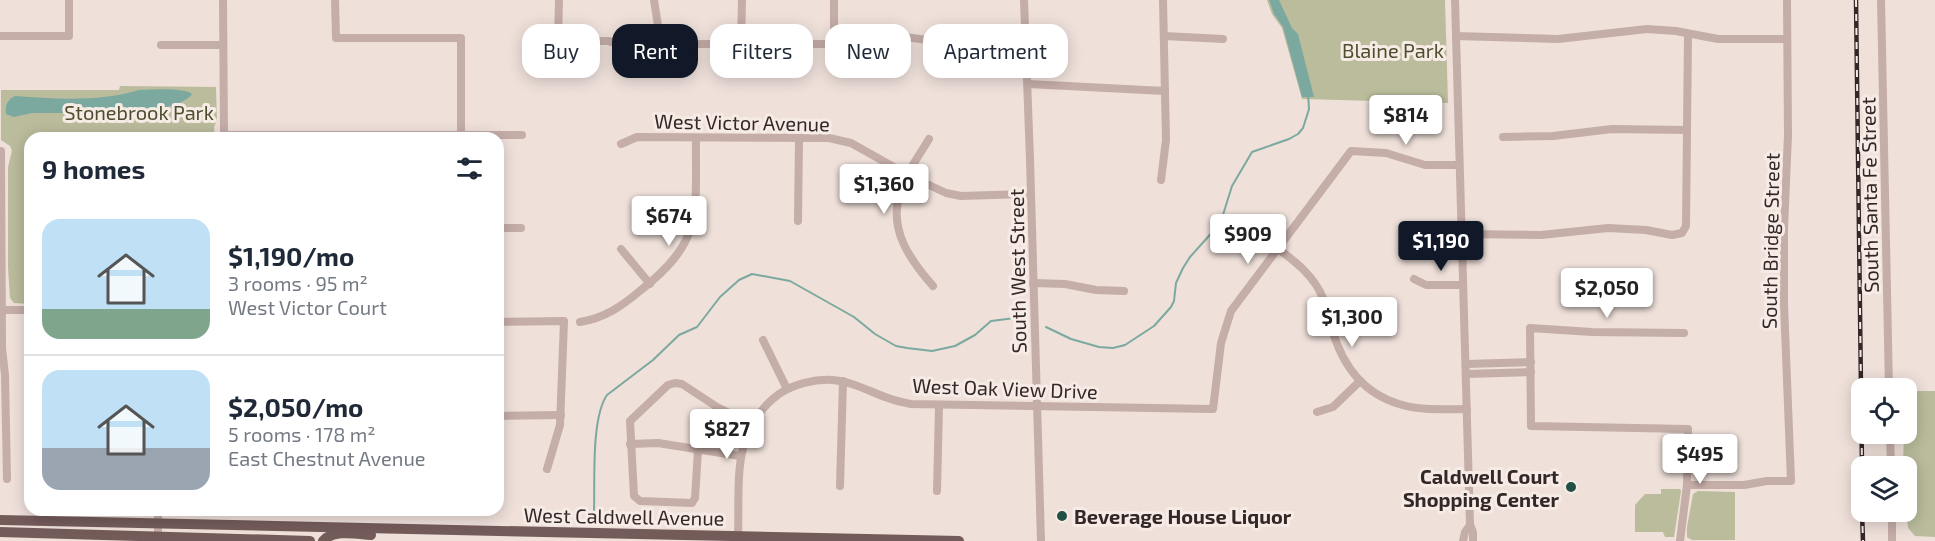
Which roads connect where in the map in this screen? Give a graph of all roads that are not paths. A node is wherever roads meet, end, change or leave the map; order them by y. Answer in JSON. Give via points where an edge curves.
{"nodes":[{"id":1,"x":69,"y":0,"type":"edge"},
{"id":2,"x":223,"y":0,"type":"edge"},
{"id":3,"x":335,"y":0,"type":"edge"},
{"id":4,"x":559,"y":0,"type":"edge"},
{"id":5,"x":654,"y":0,"type":"edge"},
{"id":6,"x":742,"y":0,"type":"edge"},
{"id":7,"x":834,"y":0,"type":"edge"},
{"id":8,"x":1024,"y":0,"type":"edge"},
{"id":9,"x":1163,"y":0,"type":"edge"},
{"id":10,"x":1455,"y":0,"type":"edge"},
{"id":11,"x":1787,"y":0,"type":"edge"},
{"id":12,"x":1881,"y":0,"type":"edge"},
{"id":13,"x":658,"y":24,"type":"edge"},
{"id":14,"x":741,"y":24,"type":"edge"},
{"id":15,"x":834,"y":24,"type":"edge"},
{"id":16,"x":1025,"y":24,"type":"edge"},
{"id":17,"x":1688,"y":34,"type":"junction"},
{"id":18,"x":0,"y":36,"type":"edge"},
{"id":19,"x":1164,"y":36,"type":"junction"},
{"id":20,"x":1456,"y":36,"type":"junction"},
{"id":21,"x":1223,"y":39,"type":"dead end"},
{"id":22,"x":1787,"y":39,"type":"junction"},
{"id":23,"x":612,"y":42,"type":"edge"},
{"id":24,"x":161,"y":45,"type":"dead end"},
{"id":25,"x":224,"y":45,"type":"junction"},
{"id":26,"x":1028,"y":78,"type":"edge"},
{"id":27,"x":1028,"y":84,"type":"junction"},
{"id":28,"x":1165,"y":91,"type":"junction"},
{"id":29,"x":1687,"y":130,"type":"junction"},
{"id":30,"x":224,"y":132,"type":"edge"},
{"id":31,"x":461,"y":132,"type":"edge"},
{"id":32,"x":504,"y":135,"type":"edge"},
{"id":33,"x":522,"y":135,"type":"dead end"},
{"id":34,"x":1503,"y":136,"type":"dead end"},
{"id":35,"x":696,"y":138,"type":"junction"},
{"id":36,"x":798,"y":138,"type":"junction"},
{"id":37,"x":929,"y":139,"type":"dead end"},
{"id":38,"x":621,"y":144,"type":"dead end"},
{"id":39,"x":1,"y":151,"type":"edge"},
{"id":40,"x":1459,"y":165,"type":"junction"},
{"id":41,"x":908,"y":175,"type":"junction"},
{"id":42,"x":1161,"y":180,"type":"dead end"},
{"id":43,"x":1031,"y":194,"type":"junction"},
{"id":44,"x":798,"y":221,"type":"dead end"},
{"id":45,"x":504,"y":228,"type":"edge"},
{"id":46,"x":521,"y":228,"type":"dead end"},
{"id":47,"x":1461,"y":234,"type":"junction"},
{"id":48,"x":1277,"y":248,"type":"junction"},
{"id":49,"x":621,"y":249,"type":"dead end"},
{"id":50,"x":1413,"y":279,"type":"dead end"},
{"id":51,"x":1034,"y":283,"type":"junction"},
{"id":52,"x":650,"y":284,"type":"junction"},
{"id":53,"x":1463,"y":285,"type":"junction"},
{"id":54,"x":933,"y":286,"type":"dead end"},
{"id":55,"x":1124,"y":291,"type":"dead end"},
{"id":56,"x":2,"y":310,"type":"junction"},
{"id":57,"x":24,"y":310,"type":"edge"},
{"id":58,"x":504,"y":322,"type":"edge"},
{"id":59,"x":580,"y":322,"type":"dead end"},
{"id":60,"x":1684,"y":333,"type":"dead end"},
{"id":61,"x":763,"y":340,"type":"dead end"},
{"id":62,"x":1530,"y":362,"type":"junction"},
{"id":63,"x":1466,"y":364,"type":"junction"},
{"id":64,"x":1530,"y":372,"type":"junction"},
{"id":65,"x":1467,"y":374,"type":"junction"},
{"id":66,"x":1889,"y":378,"type":"edge"},
{"id":67,"x":843,"y":381,"type":"junction"},
{"id":68,"x":1360,"y":381,"type":"junction"},
{"id":69,"x":787,"y":389,"type":"junction"},
{"id":70,"x":939,"y":405,"type":"junction"},
{"id":71,"x":1036,"y":407,"type":"junction"},
{"id":72,"x":1467,"y":409,"type":"junction"},
{"id":73,"x":1317,"y":412,"type":"dead end"},
{"id":74,"x":504,"y":416,"type":"edge"},
{"id":75,"x":561,"y":416,"type":"junction"},
{"id":76,"x":752,"y":424,"type":"junction"},
{"id":77,"x":630,"y":444,"type":"junction"},
{"id":78,"x":698,"y":450,"type":"junction"},
{"id":79,"x":740,"y":456,"type":"junction"},
{"id":80,"x":547,"y":469,"type":"dead end"},
{"id":81,"x":7,"y":479,"type":"dead end"},
{"id":82,"x":1687,"y":485,"type":"junction"},
{"id":83,"x":840,"y":486,"type":"dead end"},
{"id":84,"x":937,"y":491,"type":"dead end"},
{"id":85,"x":158,"y":516,"type":"edge"},
{"id":86,"x":0,"y":520,"type":"edge"},
{"id":87,"x":1892,"y":522,"type":"edge"},
{"id":88,"x":158,"y":523,"type":"junction"},
{"id":89,"x":1470,"y":525,"type":"junction"},
{"id":90,"x":411,"y":528,"type":"junction"},
{"id":91,"x":0,"y":532,"type":"edge"},
{"id":92,"x":738,"y":537,"type":"junction"},
{"id":93,"x":158,"y":538,"type":"edge"},
{"id":94,"x":821,"y":540,"type":"edge"},
{"id":95,"x":310,"y":541,"type":"edge"},
{"id":96,"x":323,"y":541,"type":"edge"},
{"id":97,"x":959,"y":541,"type":"edge"},
{"id":98,"x":1041,"y":541,"type":"edge"},
{"id":99,"x":1463,"y":541,"type":"edge"},
{"id":100,"x":1473,"y":541,"type":"edge"},
{"id":101,"x":1680,"y":541,"type":"edge"},
{"id":102,"x":1892,"y":541,"type":"edge"}],
"edges":[{"from":1,"to":18,"type":"street","via":[[69,36]]},
{"from":2,"to":25,"type":"street"},
{"from":3,"to":31,"type":"street","via":[[336,38],[461,38]]},
{"from":4,"to":23,"type":"street","via":[[558,41]]},
{"from":5,"to":13,"type":"street"},
{"from":6,"to":14,"type":"street"},
{"from":7,"to":15,"type":"street"},
{"from":8,"to":16,"type":"street","name":"South West Street"},
{"from":9,"to":19,"type":"street"},
{"from":10,"to":20,"type":"street"},
{"from":11,"to":22,"type":"street","name":"South Bridge Street"},
{"from":12,"to":66,"type":"street","name":"South Santa Fe Street"},
{"from":17,"to":20,"type":"street","via":[[1647,29],[1558,39]]},
{"from":17,"to":22,"type":"street","via":[[1727,40]]},
{"from":17,"to":29,"type":"street"},
{"from":19,"to":21,"type":"street"},
{"from":19,"to":28,"type":"street"},
{"from":20,"to":40,"type":"street"},
{"from":22,"to":82,"type":"street","name":"South Bridge Street","via":[[1784,293],[1791,482]]},
{"from":24,"to":25,"type":"street"},
{"from":25,"to":30,"type":"street"},
{"from":26,"to":27,"type":"street","name":"South West Street"},
{"from":27,"to":28,"type":"street"},
{"from":27,"to":43,"type":"street","name":"South West Street"},
{"from":28,"to":42,"type":"street","via":[[1166,141]]},
{"from":29,"to":34,"type":"street","via":[[1612,129],[1553,136]]},
{"from":29,"to":47,"type":"street","via":[[1686,226],[1682,233],[1672,236],[1608,228],[1541,235]]},
{"from":32,"to":33,"type":"street"},
{"from":35,"to":36,"type":"street","name":"West Victor Avenue"},
{"from":35,"to":38,"type":"street","name":"West Victor Avenue","via":[[637,137]]},
{"from":35,"to":52,"type":"street","via":[[693,226],[681,252]]},
{"from":36,"to":41,"type":"street","name":"West Victor Avenue","via":[[851,143]]},
{"from":36,"to":44,"type":"street"},
{"from":37,"to":41,"type":"street"},
{"from":39,"to":56,"type":"street"},
{"from":40,"to":47,"type":"street"},
{"from":40,"to":48,"type":"street","via":[[1425,165],[1386,153],[1351,151]]},
{"from":41,"to":43,"type":"street","name":"West Victor Avenue","via":[[961,196]]},
{"from":41,"to":54,"type":"street","via":[[897,206],[899,232],[906,251]]},
{"from":43,"to":51,"type":"street","name":"South West Street"},
{"from":45,"to":46,"type":"street"},
{"from":47,"to":53,"type":"street"},
{"from":48,"to":68,"type":"street","via":[[1313,279],[1323,297],[1340,352]]},
{"from":48,"to":71,"type":"street","name":"West Oak View Drive","via":[[1231,311],[1221,343],[1214,409]]},
{"from":49,"to":52,"type":"street"},
{"from":50,"to":53,"type":"street","via":[[1426,285]]},
{"from":51,"to":55,"type":"street"},
{"from":51,"to":71,"type":"street","name":"South West Street"},
{"from":52,"to":59,"type":"street","via":[[617,309]]},
{"from":53,"to":63,"type":"street"},
{"from":56,"to":57,"type":"street"},
{"from":56,"to":81,"type":"street"},
{"from":58,"to":75,"type":"street","via":[[564,321]]},
{"from":60,"to":62,"type":"street","via":[[1530,328]]},
{"from":61,"to":69,"type":"street"},
{"from":62,"to":63,"type":"street"},
{"from":62,"to":64,"type":"street"},
{"from":63,"to":65,"type":"street"},
{"from":64,"to":65,"type":"street"},
{"from":64,"to":82,"type":"street","via":[[1531,426],[1688,429]]},
{"from":65,"to":72,"type":"street"},
{"from":67,"to":69,"type":"street","name":"West Oak View Drive","via":[[816,380]]},
{"from":67,"to":70,"type":"street","name":"West Oak View Drive","via":[[889,399]]},
{"from":67,"to":83,"type":"street"},
{"from":68,"to":72,"type":"street","via":[[1399,404]]},
{"from":68,"to":73,"type":"street","via":[[1332,407]]},
{"from":69,"to":76,"type":"street","name":"West Oak View Drive","via":[[768,402]]},
{"from":70,"to":71,"type":"street","name":"West Oak View Drive"},
{"from":70,"to":84,"type":"street"},
{"from":71,"to":98,"type":"street","name":"South West Street"},
{"from":72,"to":89,"type":"street"},
{"from":74,"to":75,"type":"street"},
{"from":75,"to":80,"type":"street"},
{"from":76,"to":77,"type":"street","via":[[675,383],[630,421]]},
{"from":76,"to":79,"type":"street","name":"West Oak View Drive"},
{"from":77,"to":78,"type":"street","via":[[658,443]]},
{"from":77,"to":78,"type":"street","via":[[633,494],[640,501],[692,503]]},
{"from":78,"to":79,"type":"street"},
{"from":79,"to":92,"type":"street","name":"West Oak View Drive"},
{"from":82,"to":101,"type":"street"},
{"from":85,"to":88,"type":"street"},
{"from":86,"to":88,"type":"main road","name":"West Caldwell Avenue"},
{"from":87,"to":102,"type":"street"},
{"from":88,"to":90,"type":"main road","name":"West Caldwell Avenue"},
{"from":88,"to":93,"type":"street"},
{"from":89,"to":99,"type":"street"},
{"from":89,"to":100,"type":"street"},
{"from":90,"to":92,"type":"main road","name":"West Caldwell Avenue"},
{"from":90,"to":96,"type":"main road","via":[[397,535],[335,534]]},
{"from":91,"to":93,"type":"main road"},
{"from":92,"to":94,"type":"main road","name":"West Caldwell Avenue"},
{"from":93,"to":95,"type":"main road"},
{"from":94,"to":97,"type":"main road","name":"West Caldwell Avenue"}]}
